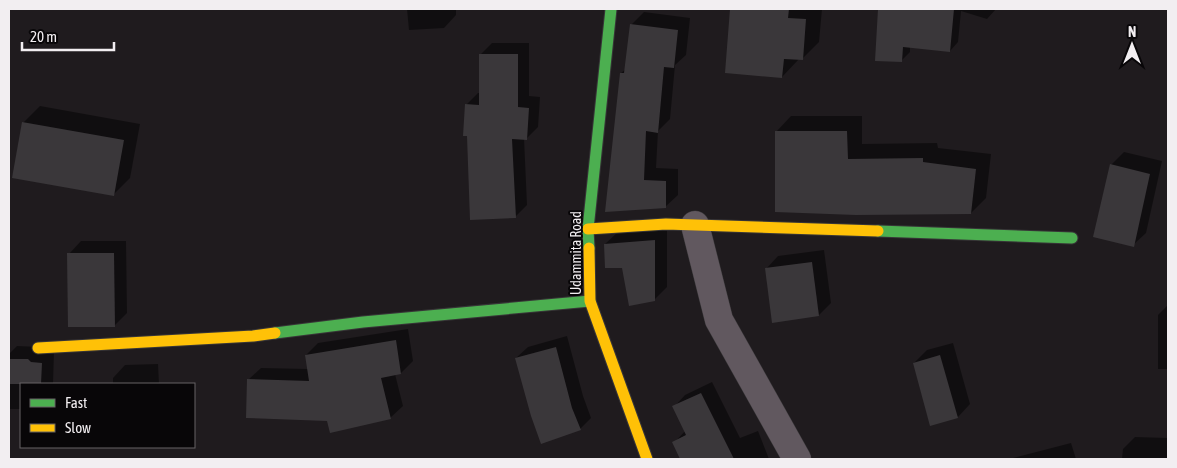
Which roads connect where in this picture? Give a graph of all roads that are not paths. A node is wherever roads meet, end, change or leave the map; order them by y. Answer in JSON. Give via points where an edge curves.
{"nodes":[{"id":1,"x":611,"y":9,"type":"edge"},
{"id":2,"x":695,"y":225,"type":"junction"},
{"id":3,"x":588,"y":229,"type":"junction"},
{"id":4,"x":1072,"y":238,"type":"dead end"},
{"id":5,"x":590,"y":301,"type":"junction"},
{"id":6,"x":38,"y":348,"type":"dead end"},
{"id":7,"x":647,"y":459,"type":"edge"},
{"id":8,"x":797,"y":459,"type":"edge"}],
"edges":[{"from":1,"to":3,"type":"street","name":"Udammita Road"},
{"from":2,"to":3,"type":"street"},
{"from":2,"to":4,"type":"street"},
{"from":2,"to":8,"type":"street","via":[[719,320]]},
{"from":3,"to":5,"type":"street","name":"Udammita Road"},
{"from":5,"to":6,"type":"street","via":[[363,322],[253,336]]},
{"from":5,"to":7,"type":"street","name":"Udammita Road"}]}
